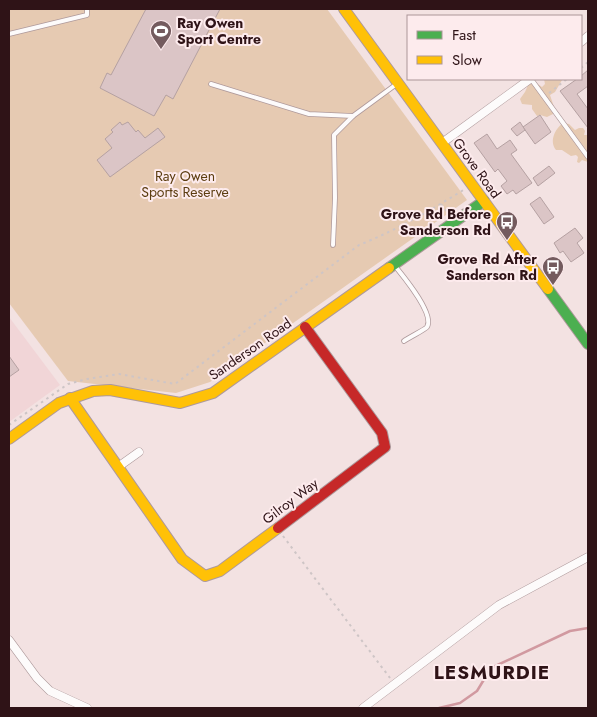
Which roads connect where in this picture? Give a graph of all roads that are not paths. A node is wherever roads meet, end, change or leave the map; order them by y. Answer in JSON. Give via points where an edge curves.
{"nodes":[{"id":1,"x":87,"y":9,"type":"edge"},
{"id":2,"x":344,"y":9,"type":"edge"},
{"id":3,"x":9,"y":34,"type":"edge"},
{"id":4,"x":530,"y":80,"type":"edge"},
{"id":5,"x":532,"y":80,"type":"edge"},
{"id":6,"x":398,"y":83,"type":"junction"},
{"id":7,"x":211,"y":84,"type":"dead end"},
{"id":8,"x":353,"y":116,"type":"junction"},
{"id":9,"x":442,"y":143,"type":"junction"},
{"id":10,"x":588,"y":157,"type":"edge"},
{"id":11,"x":484,"y":200,"type":"junction"},
{"id":12,"x":334,"y":245,"type":"dead end"},
{"id":13,"x":393,"y":265,"type":"junction"},
{"id":14,"x":306,"y":327,"type":"junction"},
{"id":15,"x":404,"y":341,"type":"dead end"},
{"id":16,"x":588,"y":344,"type":"edge"},
{"id":17,"x":70,"y":398,"type":"junction"},
{"id":18,"x":9,"y":439,"type":"edge"},
{"id":19,"x":139,"y":452,"type":"dead end"},
{"id":20,"x":118,"y":467,"type":"junction"},
{"id":21,"x":588,"y":557,"type":"edge"},
{"id":22,"x":9,"y":640,"type":"edge"},
{"id":23,"x":87,"y":708,"type":"edge"},
{"id":24,"x":363,"y":708,"type":"edge"}],
"edges":[{"from":1,"to":3,"type":"lane","via":[[87,16]]},
{"from":2,"to":6,"type":"street","name":"Grove Road"},
{"from":4,"to":9,"type":"street"},
{"from":5,"to":10,"type":"lane"},
{"from":6,"to":8,"type":"lane"},
{"from":6,"to":9,"type":"street","name":"Grove Road"},
{"from":7,"to":8,"type":"lane","via":[[310,114]]},
{"from":8,"to":12,"type":"lane","via":[[334,135]]},
{"from":9,"to":11,"type":"street","name":"Grove Road"},
{"from":11,"to":13,"type":"street","name":"Sanderson Road"},
{"from":11,"to":16,"type":"street","name":"Grove Road"},
{"from":13,"to":14,"type":"street","name":"Sanderson Road"},
{"from":13,"to":15,"type":"lane","via":[[428,315],[426,328]]},
{"from":14,"to":17,"type":"street","name":"Sanderson Road","via":[[213,393],[180,403],[110,390]]},
{"from":14,"to":20,"type":"street","name":"Gilroy Way","via":[[382,433],[385,447],[220,571],[205,576],[182,559]]},
{"from":17,"to":18,"type":"street","name":"Sanderson Road","via":[[47,410]]},
{"from":17,"to":20,"type":"street","name":"Gilroy Way"},
{"from":19,"to":20,"type":"street"},
{"from":21,"to":24,"type":"street","via":[[499,605]]},
{"from":22,"to":23,"type":"street","via":[[50,690]]}]}
